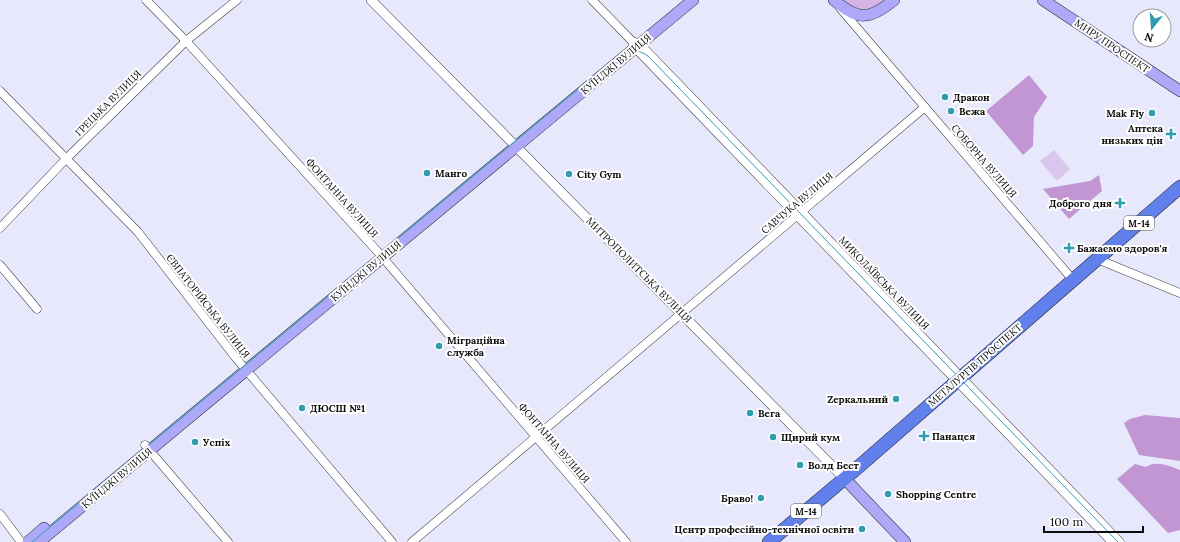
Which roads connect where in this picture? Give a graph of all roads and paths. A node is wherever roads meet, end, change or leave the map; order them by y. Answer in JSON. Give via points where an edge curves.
{"nodes":[{"id":1,"x":146,"y":0,"type":"edge"},
{"id":2,"x":237,"y":0,"type":"edge"},
{"id":3,"x":371,"y":0,"type":"edge"},
{"id":4,"x":592,"y":0,"type":"edge"},
{"id":5,"x":682,"y":0,"type":"edge"},
{"id":6,"x":693,"y":0,"type":"edge"},
{"id":7,"x":833,"y":0,"type":"edge"},
{"id":8,"x":894,"y":0,"type":"edge"},
{"id":9,"x":1044,"y":0,"type":"edge"},
{"id":10,"x":186,"y":41,"type":"junction"},
{"id":11,"x":636,"y":45,"type":"junction"},
{"id":12,"x":0,"y":91,"type":"edge"},
{"id":13,"x":1180,"y":91,"type":"edge"},
{"id":14,"x":925,"y":107,"type":"junction"},
{"id":15,"x":514,"y":144,"type":"junction"},
{"id":16,"x":66,"y":159,"type":"junction"},
{"id":17,"x":1180,"y":187,"type":"edge"},
{"id":18,"x":799,"y":214,"type":"junction"},
{"id":19,"x":0,"y":228,"type":"edge"},
{"id":20,"x":380,"y":255,"type":"junction"},
{"id":21,"x":1097,"y":259,"type":"junction"},
{"id":22,"x":0,"y":265,"type":"edge"},
{"id":23,"x":1073,"y":280,"type":"junction"},
{"id":24,"x":1180,"y":293,"type":"edge"},
{"id":25,"x":37,"y":309,"type":"dead end"},
{"id":26,"x":681,"y":313,"type":"junction"},
{"id":27,"x":244,"y":367,"type":"junction"},
{"id":28,"x":959,"y":379,"type":"junction"},
{"id":29,"x":536,"y":437,"type":"junction"},
{"id":30,"x":1024,"y":447,"type":"junction"},
{"id":31,"x":147,"y":448,"type":"junction"},
{"id":32,"x":845,"y":479,"type":"junction"},
{"id":33,"x":0,"y":514,"type":"edge"},
{"id":34,"x":21,"y":542,"type":"edge"},
{"id":35,"x":28,"y":542,"type":"edge"},
{"id":36,"x":39,"y":542,"type":"edge"},
{"id":37,"x":228,"y":542,"type":"edge"},
{"id":38,"x":392,"y":542,"type":"edge"},
{"id":39,"x":412,"y":542,"type":"edge"},
{"id":40,"x":626,"y":542,"type":"edge"},
{"id":41,"x":768,"y":542,"type":"edge"},
{"id":42,"x":905,"y":542,"type":"edge"},
{"id":43,"x":1112,"y":542,"type":"edge"},
{"id":44,"x":1120,"y":542,"type":"edge"}],
"edges":[{"from":1,"to":10,"type":"street","name":"ФОНТАННА ВУЛИЦЯ"},
{"from":2,"to":10,"type":"street","name":"ГРЕЦЬКА ВУЛИЦЯ"},
{"from":3,"to":15,"type":"street","name":"МИТРОПОЛИТСЬКА ВУЛИЦЯ"},
{"from":4,"to":11,"type":"street","name":"МИКОЛАЇВСЬКА ВУЛИЦЯ"},
{"from":5,"to":11,"type":"main road","name":"КУЇНДЖІ ВУЛИЦЯ"},
{"from":6,"to":11,"type":"main road","name":"КУЇНДЖІ ВУЛИЦЯ"},
{"from":7,"to":8,"type":"main road","via":[[852,12],[863,15],[874,14]]},
{"from":7,"to":14,"type":"street","name":"СОБОРНА ВУЛИЦЯ"},
{"from":9,"to":13,"type":"main road","name":"МИРУ ПРОСПЕКТ"},
{"from":10,"to":16,"type":"street","name":"ГРЕЦЬКА ВУЛИЦЯ"},
{"from":10,"to":20,"type":"street","name":"ФОНТАННА ВУЛИЦЯ"},
{"from":11,"to":15,"type":"main road","name":"КУЇНДЖІ ВУЛИЦЯ"},
{"from":11,"to":18,"type":"street","name":"МИКОЛАЇВСЬКА ВУЛИЦЯ"},
{"from":12,"to":16,"type":"street","name":"ЄВПАТОРІЙСЬКА ВУЛИЦЯ"},
{"from":14,"to":18,"type":"street","name":"САВЧУКА ВУЛИЦЯ"},
{"from":14,"to":23,"type":"street","name":"СОБОРНА ВУЛИЦЯ"},
{"from":15,"to":20,"type":"main road","name":"КУЇНДЖІ ВУЛИЦЯ"},
{"from":15,"to":26,"type":"street","name":"МИТРОПОЛИТСЬКА ВУЛИЦЯ"},
{"from":16,"to":19,"type":"street","name":"ГРЕЦЬКА ВУЛИЦЯ"},
{"from":16,"to":27,"type":"street","name":"ЄВПАТОРІЙСЬКА ВУЛИЦЯ","via":[[138,232]]},
{"from":17,"to":21,"type":"highway","name":"МЕТАЛУРГІВ ПРОСПЕКТ","number":"М-14"},
{"from":18,"to":26,"type":"street","name":"САВЧУКА ВУЛИЦЯ"},
{"from":18,"to":28,"type":"street","name":"МИКОЛАЇВСЬКА ВУЛИЦЯ"},
{"from":20,"to":27,"type":"main road","name":"КУЇНДЖІ ВУЛИЦЯ"},
{"from":20,"to":29,"type":"street","name":"ФОНТАННА ВУЛИЦЯ"},
{"from":21,"to":23,"type":"highway","name":"МЕТАЛУРГІВ ПРОСПЕКТ","number":"М-14"},
{"from":21,"to":24,"type":"street"},
{"from":22,"to":25,"type":"street"},
{"from":23,"to":28,"type":"highway","name":"МЕТАЛУРГІВ ПРОСПЕКТ","number":"М-14"},
{"from":26,"to":29,"type":"street","name":"САВЧУКА ВУЛИЦЯ"},
{"from":26,"to":32,"type":"street","name":"МИТРОПОЛИТСЬКА ВУЛИЦЯ"},
{"from":27,"to":31,"type":"main road","name":"КУЇНДЖІ ВУЛИЦЯ"},
{"from":27,"to":38,"type":"street","name":"ЄВПАТОРІЙСЬКА ВУЛИЦЯ"},
{"from":28,"to":30,"type":"street","name":"МИКОЛАЇВСЬКА ВУЛИЦЯ"},
{"from":28,"to":32,"type":"highway","name":"МЕТАЛУРГІВ ПРОСПЕКТ","number":"М-14"},
{"from":29,"to":39,"type":"street","name":"САВЧУКА ВУЛИЦЯ"},
{"from":29,"to":40,"type":"street","name":"ФОНТАННА ВУЛИЦЯ"},
{"from":30,"to":43,"type":"street","name":"МИКОЛАЇВСЬКА ВУЛИЦЯ"},
{"from":30,"to":44,"type":"street","name":"МИКОЛАЇВСЬКА ВУЛИЦЯ"},
{"from":31,"to":35,"type":"main road","name":"КУЇНДЖІ ВУЛИЦЯ"},
{"from":31,"to":36,"type":"main road","name":"КУЇНДЖІ ВУЛИЦЯ"},
{"from":31,"to":37,"type":"street"},
{"from":32,"to":41,"type":"highway","name":"МЕТАЛУРГІВ ПРОСПЕКТ","number":"М-14"},
{"from":32,"to":42,"type":"main road","name":"МИТРОПОЛИТСЬКА ВУЛИЦЯ"},
{"from":33,"to":34,"type":"street"}]}
